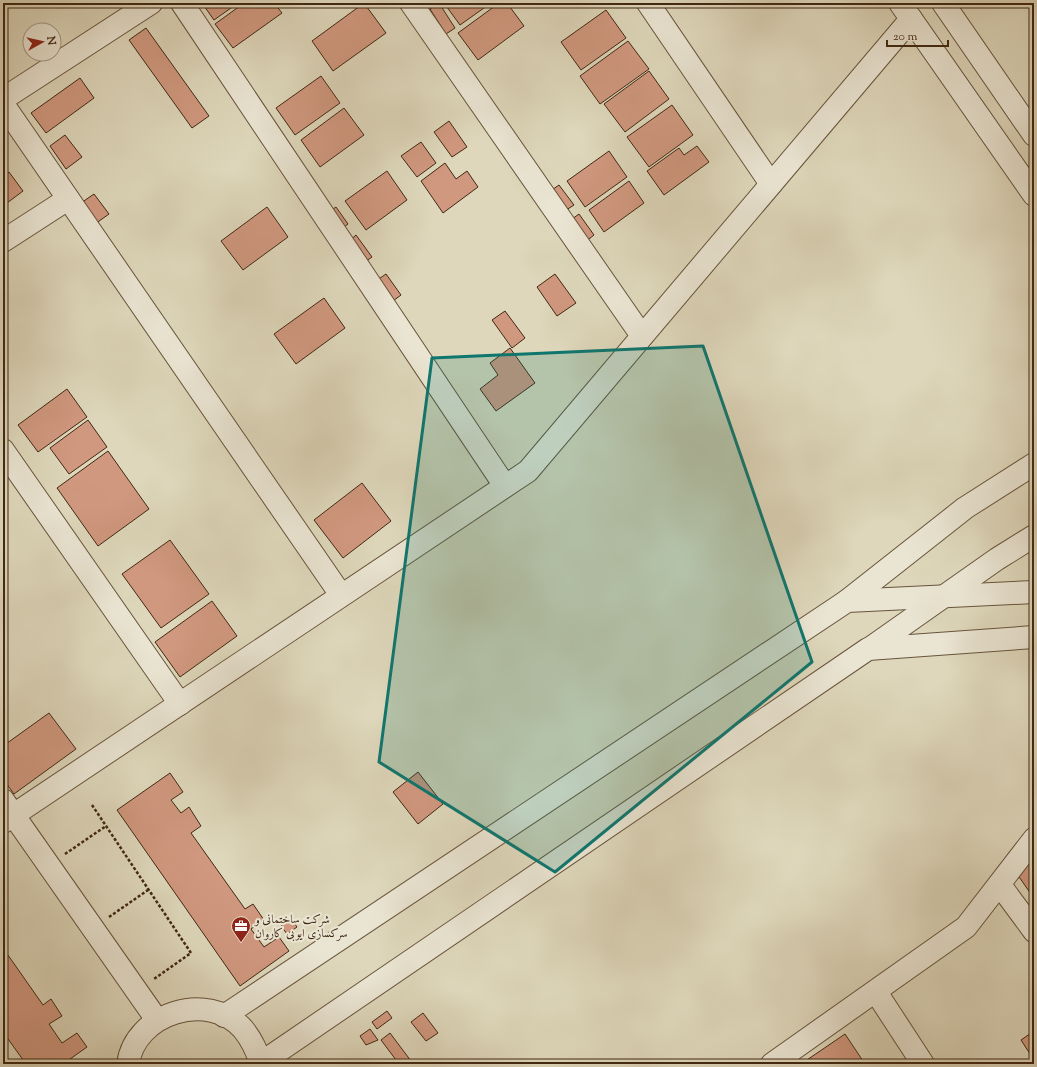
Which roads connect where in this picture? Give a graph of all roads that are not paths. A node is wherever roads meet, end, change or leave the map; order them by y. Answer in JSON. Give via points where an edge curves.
{"nodes":[{"id":1,"x":151,"y":3,"type":"edge"},
{"id":2,"x":182,"y":3,"type":"edge"},
{"id":3,"x":411,"y":3,"type":"edge"},
{"id":4,"x":648,"y":3,"type":"edge"},
{"id":5,"x":943,"y":3,"type":"edge"},
{"id":6,"x":906,"y":11,"type":"edge"},
{"id":7,"x":3,"y":99,"type":"edge"},
{"id":8,"x":3,"y":104,"type":"edge"},
{"id":9,"x":1034,"y":135,"type":"edge"},
{"id":10,"x":771,"y":184,"type":"junction"},
{"id":11,"x":1034,"y":195,"type":"edge"},
{"id":12,"x":68,"y":199,"type":"junction"},
{"id":13,"x":3,"y":241,"type":"edge"},
{"id":14,"x":642,"y":336,"type":"junction"},
{"id":15,"x":3,"y":450,"type":"edge"},
{"id":16,"x":1034,"y":464,"type":"edge"},
{"id":17,"x":505,"y":486,"type":"junction"},
{"id":18,"x":1034,"y":536,"type":"edge"},
{"id":19,"x":1034,"y":592,"type":"edge"},
{"id":20,"x":341,"y":596,"type":"junction"},
{"id":21,"x":944,"y":596,"type":"junction"},
{"id":22,"x":847,"y":601,"type":"junction"},
{"id":23,"x":1034,"y":637,"type":"edge"},
{"id":24,"x":868,"y":649,"type":"junction"},
{"id":25,"x":180,"y":704,"type":"junction"},
{"id":26,"x":7,"y":812,"type":"edge"},
{"id":27,"x":1034,"y":839,"type":"edge"},
{"id":28,"x":1000,"y":885,"type":"junction"},
{"id":29,"x":1034,"y":931,"type":"edge"},
{"id":30,"x":876,"y":992,"type":"junction"},
{"id":31,"x":224,"y":1016,"type":"junction"},
{"id":32,"x":157,"y":1020,"type":"junction"},
{"id":33,"x":128,"y":1064,"type":"edge"},
{"id":34,"x":261,"y":1064,"type":"edge"},
{"id":35,"x":772,"y":1064,"type":"edge"},
{"id":36,"x":923,"y":1064,"type":"edge"}],
"edges":[{"from":1,"to":7,"type":"street"},
{"from":2,"to":17,"type":"street"},
{"from":3,"to":14,"type":"street"},
{"from":4,"to":10,"type":"street"},
{"from":5,"to":9,"type":"street"},
{"from":6,"to":10,"type":"street"},
{"from":6,"to":11,"type":"street"},
{"from":8,"to":12,"type":"street"},
{"from":10,"to":14,"type":"street"},
{"from":12,"to":13,"type":"street"},
{"from":12,"to":20,"type":"street"},
{"from":14,"to":17,"type":"street","via":[[528,471]]},
{"from":15,"to":25,"type":"street"},
{"from":16,"to":22,"type":"street","via":[[965,508]]},
{"from":17,"to":20,"type":"street"},
{"from":18,"to":21,"type":"street"},
{"from":19,"to":21,"type":"street"},
{"from":20,"to":25,"type":"street"},
{"from":21,"to":22,"type":"street"},
{"from":21,"to":24,"type":"street"},
{"from":22,"to":31,"type":"street"},
{"from":23,"to":24,"type":"street"},
{"from":24,"to":34,"type":"street"},
{"from":25,"to":26,"type":"street"},
{"from":26,"to":32,"type":"street","via":[[49,865]]},
{"from":27,"to":28,"type":"street"},
{"from":28,"to":29,"type":"street"},
{"from":28,"to":30,"type":"street","via":[[966,927]]},
{"from":30,"to":35,"type":"street"},
{"from":30,"to":36,"type":"street"},
{"from":31,"to":32,"type":"street","via":[[202,1009],[178,1011]]},
{"from":31,"to":34,"type":"street","via":[[242,1028],[255,1046]]},
{"from":32,"to":33,"type":"street","via":[[140,1036],[129,1056]]}]}
